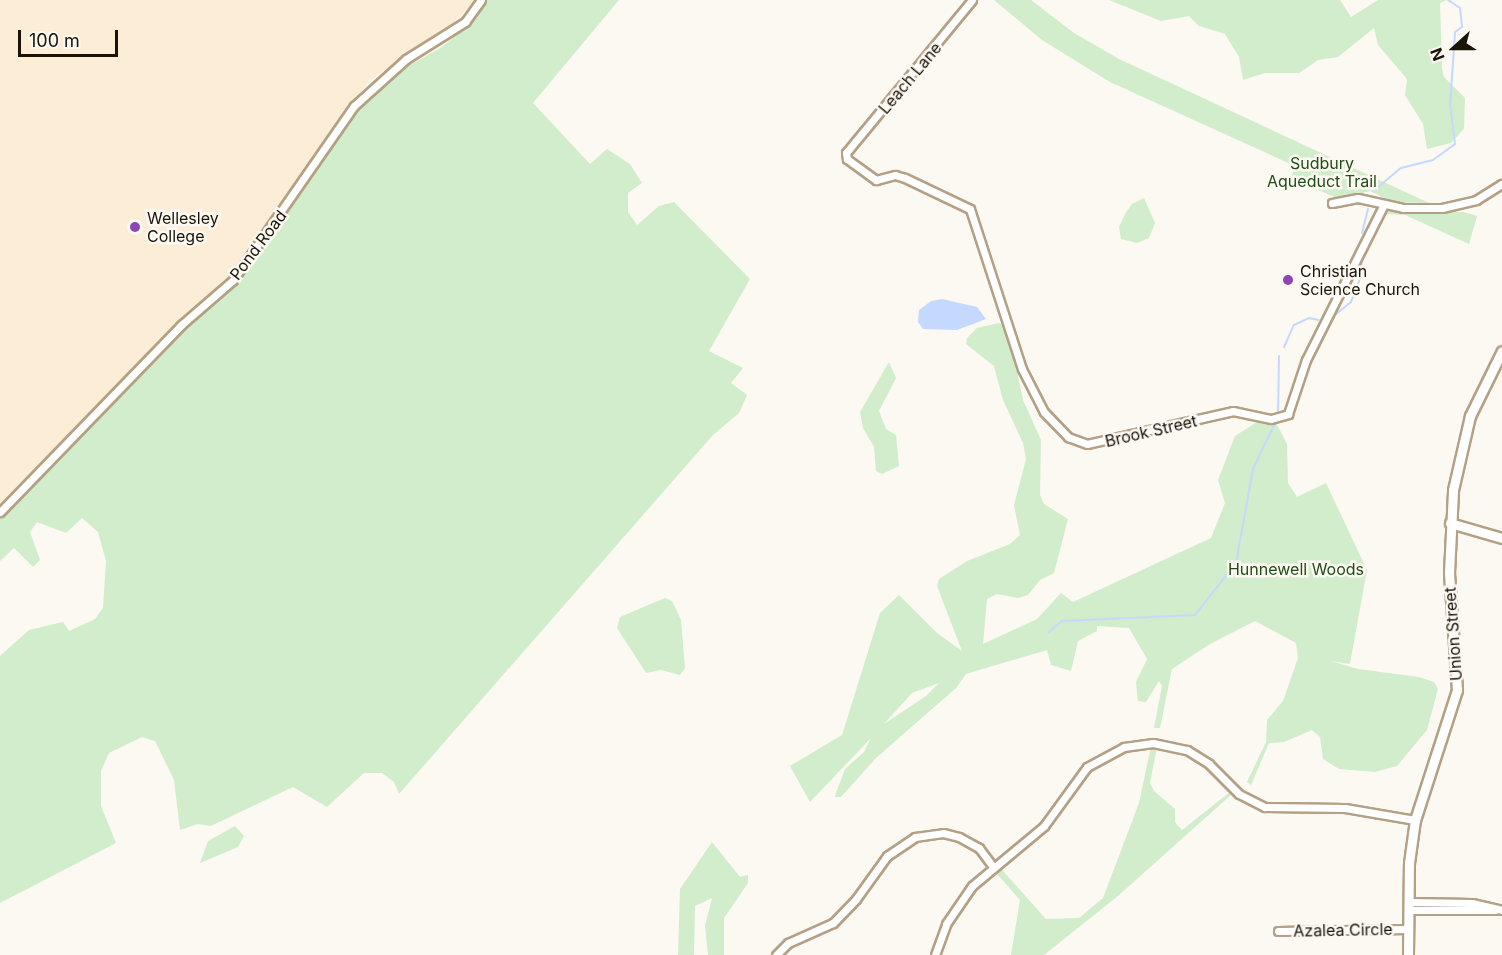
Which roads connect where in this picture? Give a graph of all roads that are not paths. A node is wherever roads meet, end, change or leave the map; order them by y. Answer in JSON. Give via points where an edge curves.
{"nodes":[{"id":1,"x":481,"y":0,"type":"edge"},
{"id":2,"x":972,"y":0,"type":"edge"},
{"id":3,"x":846,"y":153,"type":"joint"},
{"id":4,"x":1502,"y":184,"type":"edge"},
{"id":5,"x":1332,"y":203,"type":"dead end"},
{"id":6,"x":1384,"y":204,"type":"junction"},
{"id":7,"x":1502,"y":351,"type":"edge"},
{"id":8,"x":0,"y":512,"type":"edge"},
{"id":9,"x":1450,"y":523,"type":"junction"},
{"id":10,"x":1502,"y":538,"type":"edge"},
{"id":11,"x":1415,"y":820,"type":"junction"},
{"id":12,"x":992,"y":865,"type":"junction"},
{"id":13,"x":1408,"y":906,"type":"junction"},
{"id":14,"x":1502,"y":910,"type":"edge"},
{"id":15,"x":1408,"y":929,"type":"junction"},
{"id":16,"x":1278,"y":931,"type":"dead end"},
{"id":17,"x":776,"y":955,"type":"edge"},
{"id":18,"x":935,"y":955,"type":"edge"},
{"id":19,"x":1408,"y":955,"type":"edge"}],
"edges":[{"from":1,"to":8,"type":"street","name":"Pond Road","via":[[465,22],[406,59],[354,106],[233,280],[182,325]]},
{"from":2,"to":3,"type":"street","name":"Leach Lane"},
{"from":3,"to":6,"type":"street","name":"Brook Street","via":[[847,159],[876,180],[894,175],[905,178],[970,209],[1022,369],[1044,412],[1068,438],[1087,444],[1233,411],[1271,419],[1288,414],[1306,360]]},
{"from":4,"to":6,"type":"street","via":[[1485,196],[1454,206],[1413,209]]},
{"from":5,"to":6,"type":"street","via":[[1358,198]]},
{"from":7,"to":9,"type":"street","name":"Union Street","via":[[1466,428]]},
{"from":9,"to":10,"type":"street"},
{"from":9,"to":11,"type":"street","name":"Union Street","via":[[1450,601],[1457,690]]},
{"from":11,"to":12,"type":"street","via":[[1357,810],[1258,805],[1239,794],[1195,754],[1170,745],[1143,743],[1115,750],[1087,767],[1044,826]]},
{"from":11,"to":13,"type":"street","name":"Union Street"},
{"from":12,"to":17,"type":"street","via":[[979,848],[959,837],[934,833],[915,837],[887,856],[856,899],[833,922],[788,943]]},
{"from":12,"to":18,"type":"street","via":[[955,908]]},
{"from":13,"to":14,"type":"street","via":[[1472,903]]},
{"from":13,"to":15,"type":"street","name":"Union Street"},
{"from":15,"to":16,"type":"street","name":"Azalea Circle"},
{"from":15,"to":19,"type":"street","name":"Union Street"}]}
